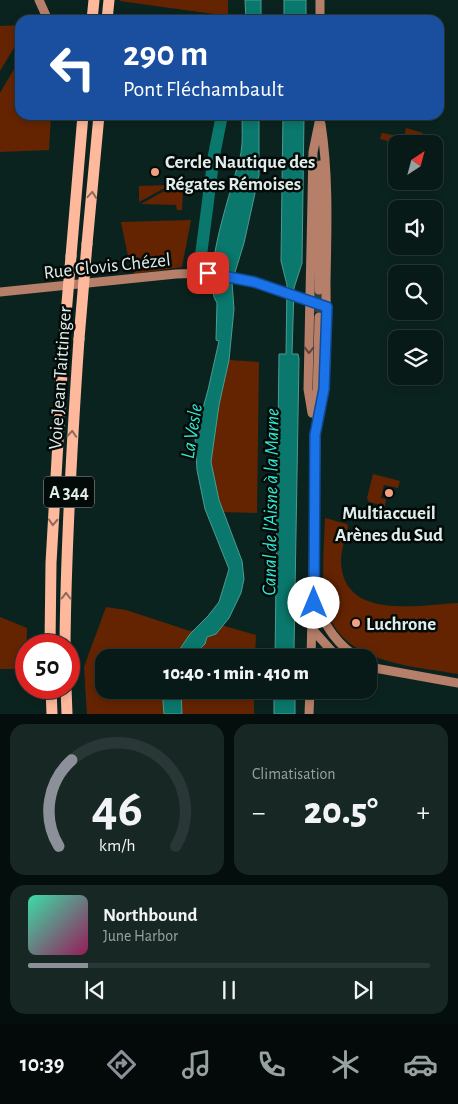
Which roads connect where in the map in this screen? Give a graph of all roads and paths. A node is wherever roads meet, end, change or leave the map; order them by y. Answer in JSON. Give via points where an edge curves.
{"nodes":[{"id":1,"x":39,"y":0,"type":"edge"},
{"id":2,"x":94,"y":0,"type":"edge"},
{"id":3,"x":109,"y":0,"type":"edge"},
{"id":4,"x":320,"y":0,"type":"edge"},
{"id":5,"x":46,"y":15,"type":"edge"},
{"id":6,"x":92,"y":15,"type":"edge"},
{"id":7,"x":108,"y":15,"type":"edge"},
{"id":8,"x":320,"y":15,"type":"edge"},
{"id":9,"x":76,"y":120,"type":"edge"},
{"id":10,"x":82,"y":120,"type":"edge"},
{"id":11,"x":99,"y":120,"type":"edge"},
{"id":12,"x":319,"y":120,"type":"edge"},
{"id":13,"x":320,"y":120,"type":"edge"},
{"id":14,"x":320,"y":120,"type":"edge"},
{"id":15,"x":79,"y":150,"type":"junction"},
{"id":16,"x":319,"y":290,"type":"tunnel mouth"},
{"id":17,"x":0,"y":292,"type":"edge"},
{"id":18,"x":308,"y":300,"type":"junction"},
{"id":19,"x":327,"y":307,"type":"junction"},
{"id":20,"x":319,"y":317,"type":"tunnel mouth"},
{"id":21,"x":315,"y":435,"type":"junction"},
{"id":22,"x":314,"y":603,"type":"junction"},
{"id":23,"x":312,"y":629,"type":"junction"},
{"id":24,"x":50,"y":634,"type":"edge"},
{"id":25,"x":65,"y":634,"type":"edge"},
{"id":26,"x":311,"y":649,"type":"edge"},
{"id":27,"x":330,"y":649,"type":"edge"},
{"id":28,"x":345,"y":649,"type":"edge"},
{"id":29,"x":377,"y":667,"type":"edge"},
{"id":30,"x":458,"y":683,"type":"edge"},
{"id":31,"x":51,"y":699,"type":"edge"},
{"id":32,"x":67,"y":699,"type":"edge"},
{"id":33,"x":310,"y":699,"type":"edge"},
{"id":34,"x":52,"y":714,"type":"edge"},
{"id":35,"x":68,"y":714,"type":"edge"},
{"id":36,"x":309,"y":714,"type":"edge"}],
"edges":[{"from":1,"to":5,"type":"street"},
{"from":2,"to":6,"type":"highway"},
{"from":3,"to":7,"type":"highway"},
{"from":4,"to":8,"type":"street"},
{"from":9,"to":15,"type":"highway"},
{"from":10,"to":15,"type":"highway","name":"Voie Jean Taittinger","number":"A 344"},
{"from":25,"to":11,"type":"highway","name":"Voie Jean Taittinger","number":"A 344","one_way":true,"bridge":true,"via":[[70,458]]},
{"from":12,"to":18,"type":"street","via":[[313,152]]},
{"from":13,"to":16,"type":"street"},
{"from":14,"to":19,"type":"street","via":[[325,152]]},
{"from":15,"to":24,"type":"highway","name":"Voie Jean Taittinger","number":"A 344","one_way":true,"bridge":true,"via":[[54,485]]},
{"from":17,"to":18,"type":"street","name":"Rue Clovis Chézel","via":[[208,273],[254,282]]},
{"from":18,"to":19,"type":"street","name":"Rue Clovis Chézel"},
{"from":18,"to":21,"type":"street","one_way":true,"via":[[308,389]]},
{"from":19,"to":21,"type":"street","via":[[324,389]]},
{"from":20,"to":21,"type":"street"},
{"from":21,"to":22,"type":"street"},
{"from":22,"to":23,"type":"street"},
{"from":22,"to":28,"type":"street","via":[[332,634]]},
{"from":23,"to":26,"type":"street"},
{"from":23,"to":27,"type":"street"},
{"from":29,"to":30,"type":"street"},
{"from":31,"to":34,"type":"highway"},
{"from":32,"to":35,"type":"highway"},
{"from":33,"to":36,"type":"street"}]}
